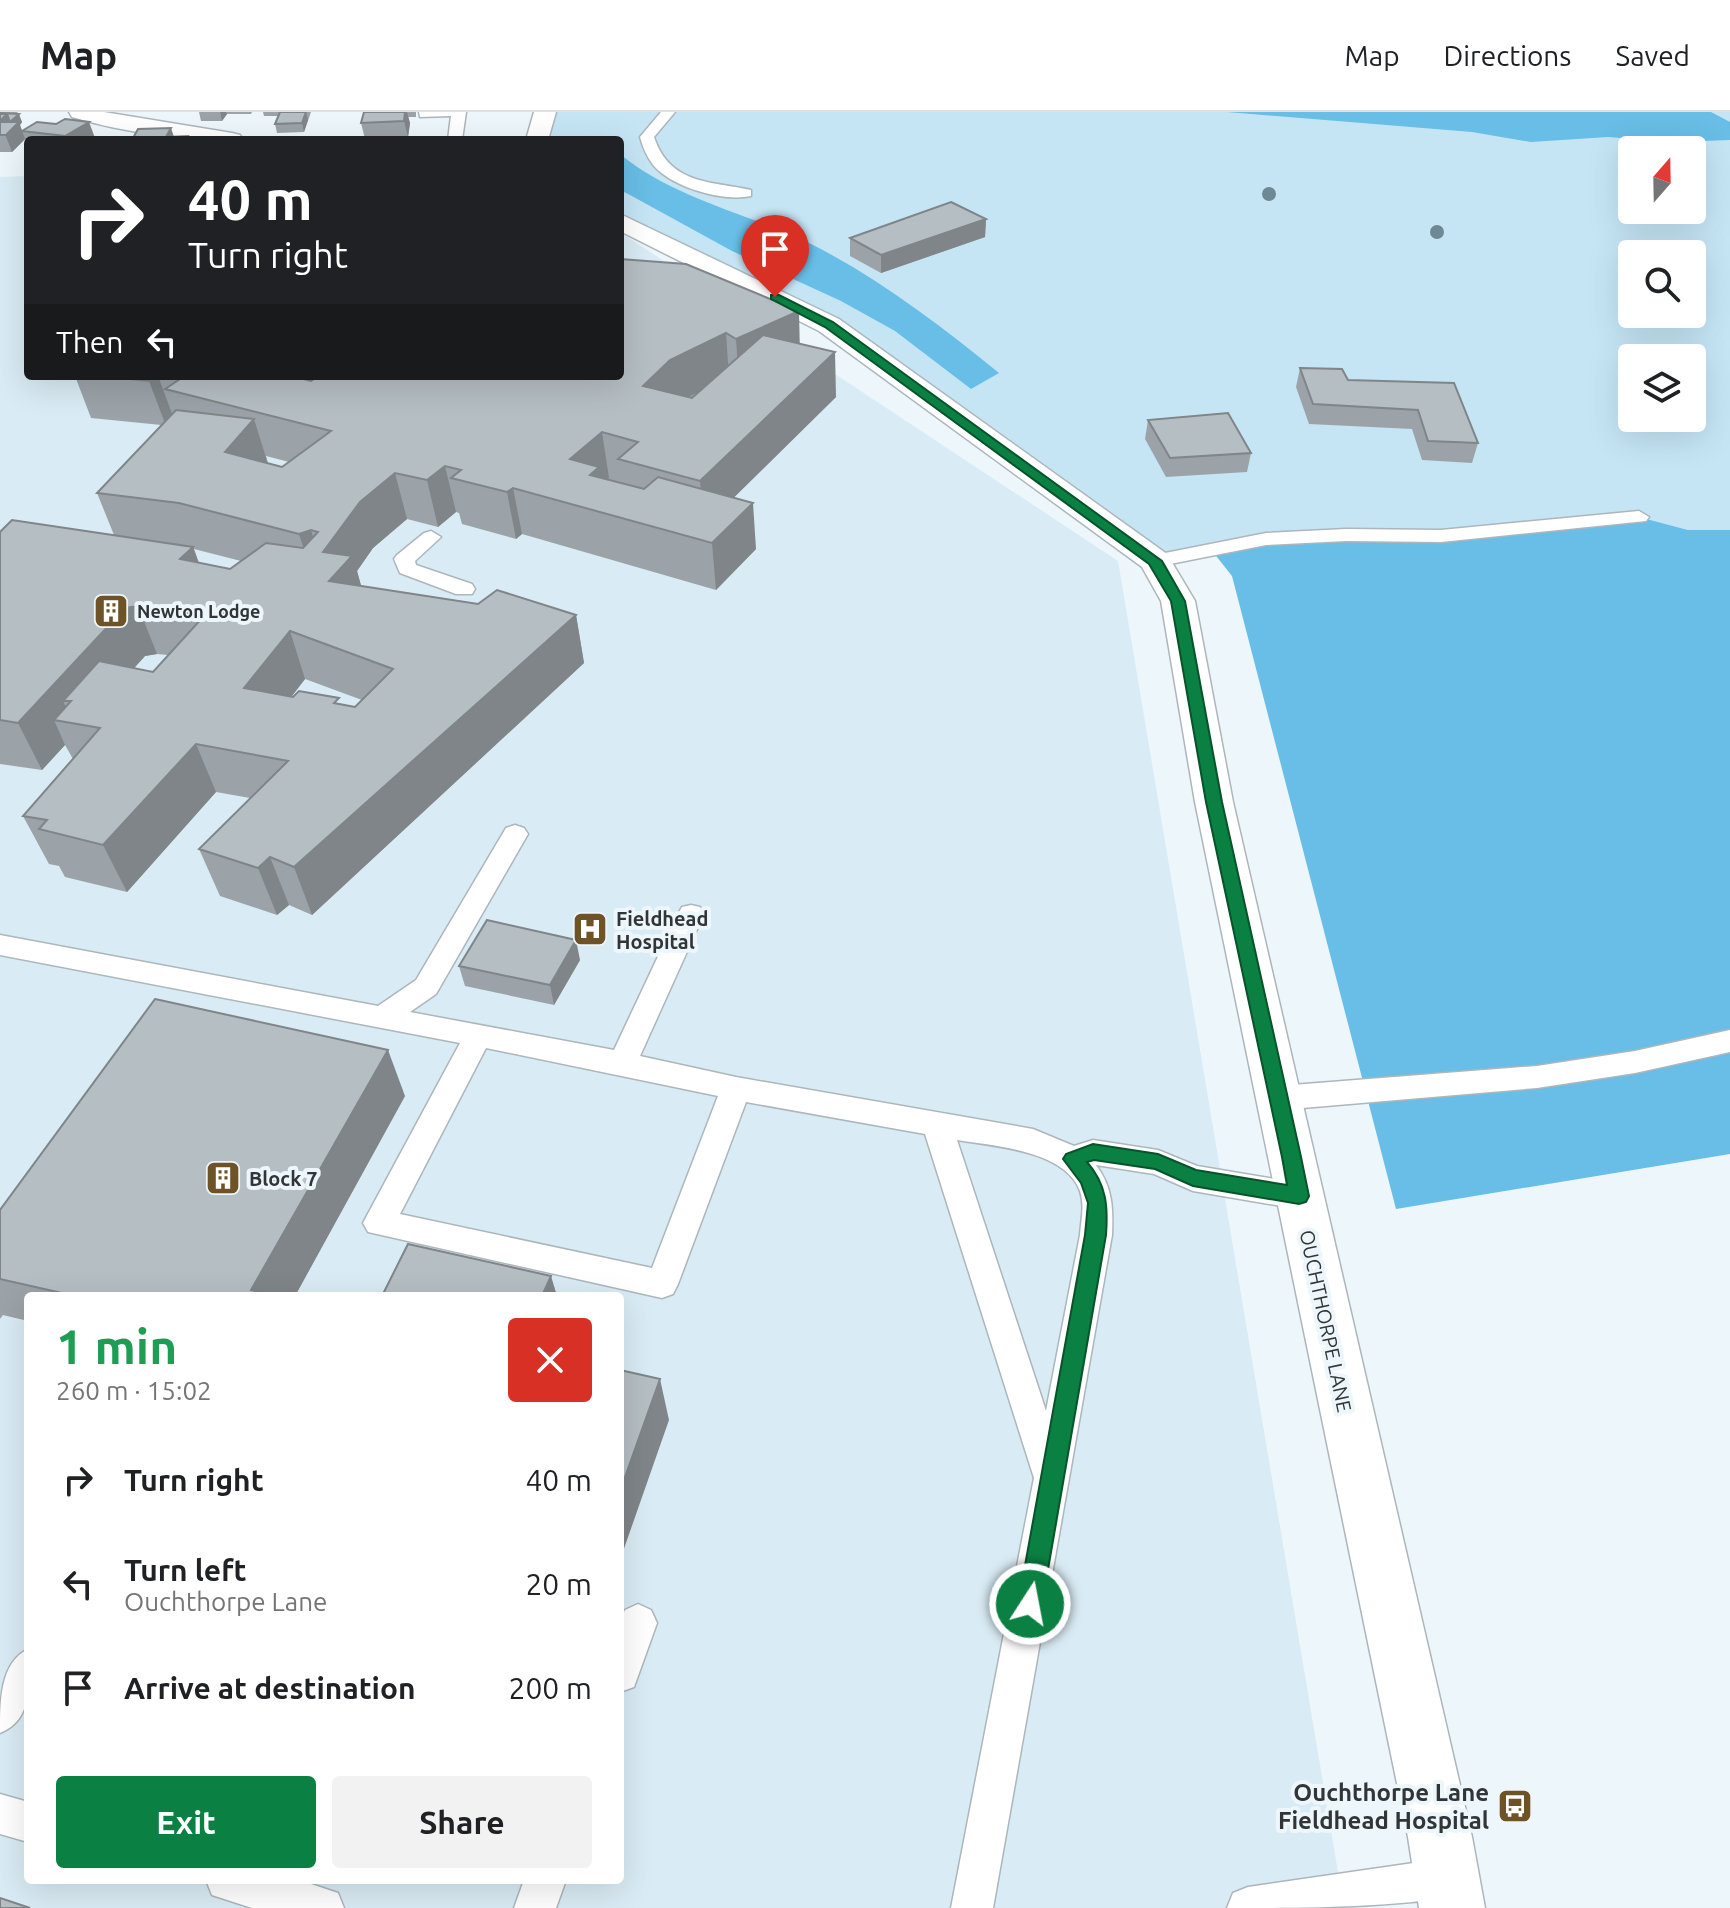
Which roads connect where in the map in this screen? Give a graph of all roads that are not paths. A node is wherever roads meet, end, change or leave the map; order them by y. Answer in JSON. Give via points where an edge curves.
{"nodes":[{"id":1,"x":80,"y":112,"type":"edge"},
{"id":2,"x":457,"y":112,"type":"edge"},
{"id":3,"x":545,"y":112,"type":"edge"},
{"id":4,"x":668,"y":112,"type":"edge"},
{"id":5,"x":425,"y":114,"type":"edge"},
{"id":6,"x":206,"y":136,"type":"edge"},
{"id":7,"x":455,"y":136,"type":"edge"},
{"id":8,"x":538,"y":136,"type":"edge"},
{"id":9,"x":746,"y":193,"type":"dead end"},
{"id":10,"x":624,"y":223,"type":"edge"},
{"id":11,"x":1639,"y":517,"type":"dead end"},
{"id":12,"x":431,"y":537,"type":"edge"},
{"id":13,"x":1155,"y":561,"type":"junction"},
{"id":14,"x":464,"y":589,"type":"dead end"},
{"id":15,"x":515,"y":834,"type":"dead end"},
{"id":16,"x":691,"y":914,"type":"dead end"},
{"id":17,"x":0,"y":945,"type":"edge"},
{"id":18,"x":381,"y":1018,"type":"junction"},
{"id":19,"x":478,"y":1037,"type":"junction"},
{"id":20,"x":1730,"y":1041,"type":"edge"},
{"id":21,"x":622,"y":1063,"type":"junction"},
{"id":22,"x":736,"y":1089,"type":"junction"},
{"id":23,"x":1279,"y":1098,"type":"junction"},
{"id":24,"x":937,"y":1124,"type":"junction"},
{"id":25,"x":1073,"y":1159,"type":"junction"},
{"id":26,"x":1299,"y":1196,"type":"junction"},
{"id":27,"x":1053,"y":1482,"type":"junction"},
{"id":28,"x":638,"y":1623,"type":"dead end"},
{"id":29,"x":624,"y":1662,"type":"edge"},
{"id":30,"x":24,"y":1675,"type":"edge"},
{"id":31,"x":0,"y":1714,"type":"edge"},
{"id":32,"x":0,"y":1814,"type":"edge"},
{"id":33,"x":24,"y":1821,"type":"edge"},
{"id":34,"x":241,"y":1884,"type":"edge"},
{"id":35,"x":544,"y":1884,"type":"edge"},
{"id":36,"x":1450,"y":1894,"type":"edge"},
{"id":37,"x":323,"y":1908,"type":"edge"},
{"id":38,"x":535,"y":1908,"type":"edge"},
{"id":39,"x":972,"y":1908,"type":"edge"},
{"id":40,"x":1248,"y":1908,"type":"edge"}],
"edges":[{"from":1,"to":6,"type":"street"},
{"from":2,"to":5,"type":"lane"},
{"from":2,"to":7,"type":"lane"},
{"from":3,"to":8,"type":"street"},
{"from":4,"to":9,"type":"lane","via":[[647,137],[661,166],[715,191]]},
{"from":10,"to":13,"type":"street","name":"OUCHTHORPE LANE","via":[[829,325]]},
{"from":11,"to":13,"type":"lane","via":[[1441,536],[1266,539]]},
{"from":12,"to":14,"type":"lane","via":[[404,559],[407,569]]},
{"from":13,"to":23,"type":"street","name":"OUCHTHORPE LANE","via":[[1178,601],[1214,802]]},
{"from":15,"to":18,"type":"lane","via":[[426,987]]},
{"from":16,"to":21,"type":"lane"},
{"from":17,"to":18,"type":"lane"},
{"from":18,"to":19,"type":"lane"},
{"from":19,"to":21,"type":"lane"},
{"from":19,"to":22,"type":"lane","via":[[379,1223],[662,1284]]},
{"from":20,"to":23,"type":"lane","via":[[1537,1077]]},
{"from":21,"to":22,"type":"lane"},
{"from":22,"to":24,"type":"lane"},
{"from":23,"to":26,"type":"street","name":"OUCHTHORPE LANE"},
{"from":24,"to":25,"type":"lane","via":[[1033,1141]]},
{"from":24,"to":27,"type":"lane"},
{"from":25,"to":26,"type":"lane","via":[[1093,1152],[1158,1162],[1193,1178]]},
{"from":25,"to":27,"type":"lane","via":[[1089,1179],[1098,1203]]},
{"from":26,"to":36,"type":"street","name":"OUCHTHORPE LANE"},
{"from":27,"to":39,"type":"lane"},
{"from":28,"to":29,"type":"lane"},
{"from":30,"to":31,"type":"lane"},
{"from":32,"to":33,"type":"lane"},
{"from":34,"to":37,"type":"lane"},
{"from":35,"to":38,"type":"lane"},
{"from":36,"to":40,"type":"lane"}]}
